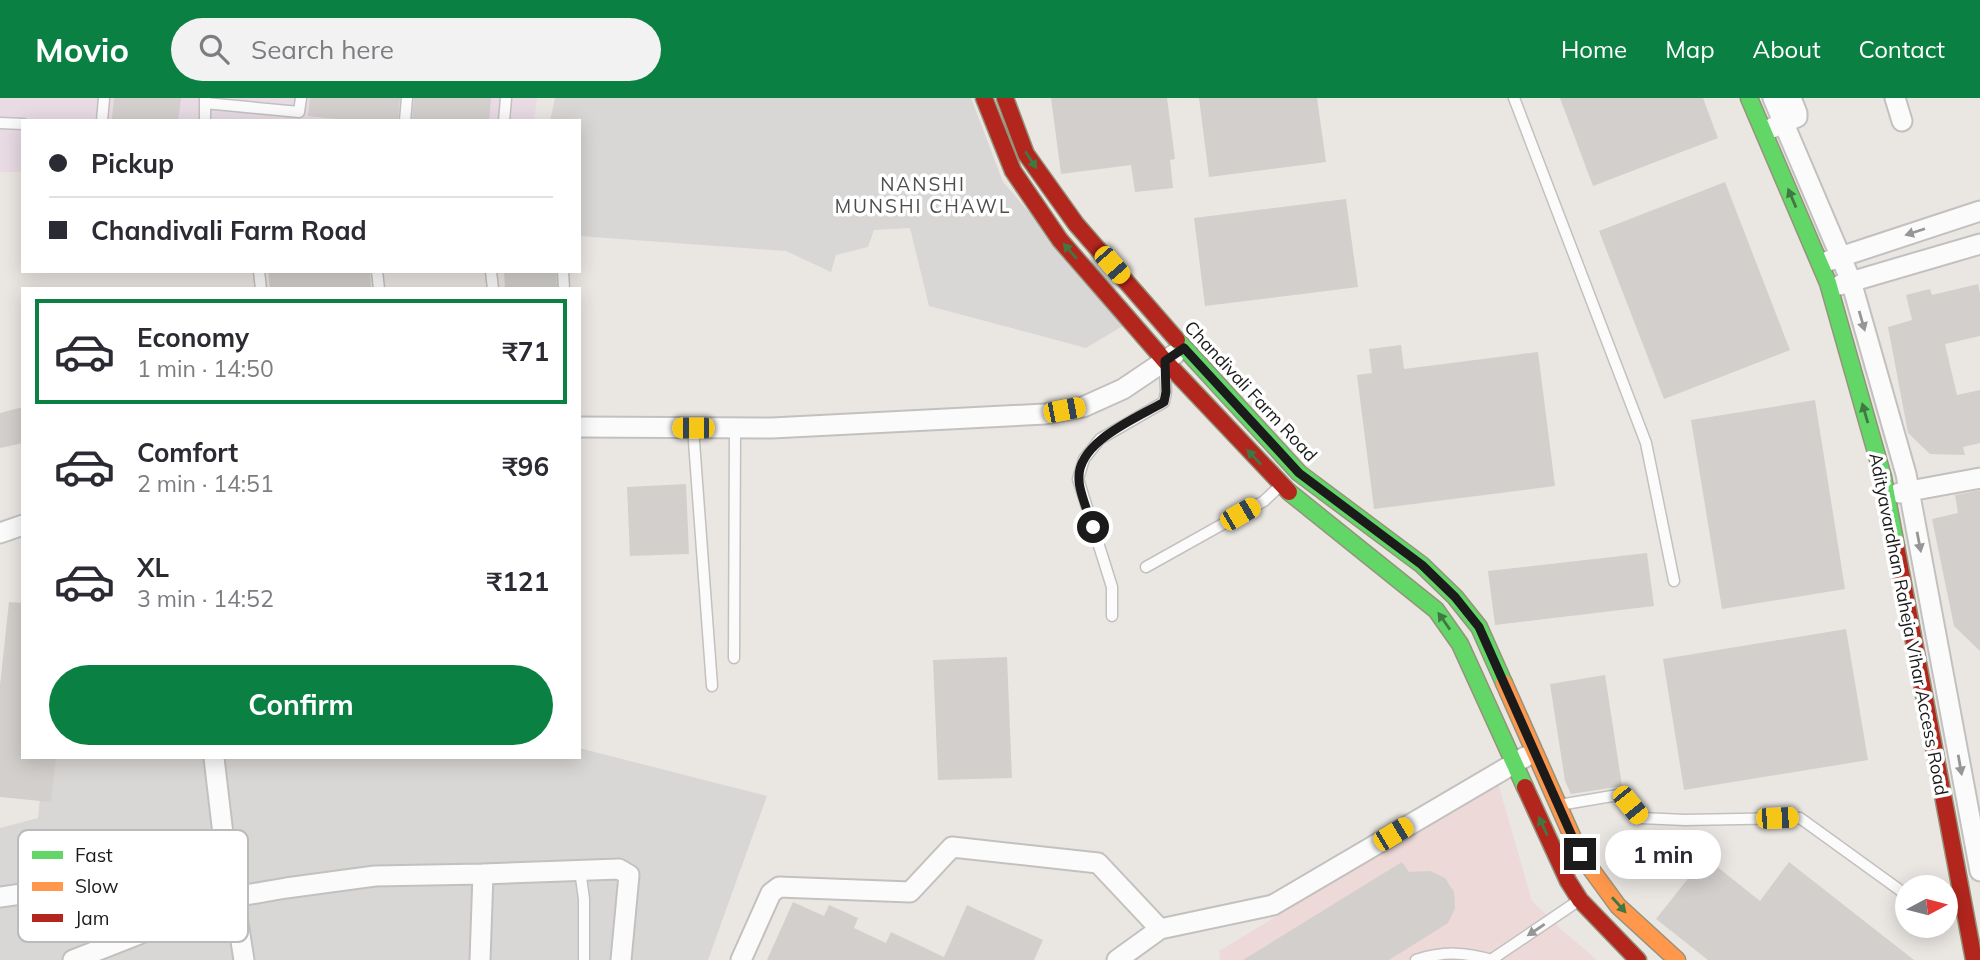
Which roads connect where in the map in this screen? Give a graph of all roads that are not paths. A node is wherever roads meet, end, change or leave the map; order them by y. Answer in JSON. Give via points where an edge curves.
{"nodes":[{"id":1,"x":104,"y":98,"type":"edge"},
{"id":2,"x":301,"y":98,"type":"edge"},
{"id":3,"x":407,"y":98,"type":"edge"},
{"id":4,"x":506,"y":98,"type":"edge"},
{"id":5,"x":984,"y":98,"type":"edge"},
{"id":6,"x":1005,"y":98,"type":"edge"},
{"id":7,"x":1514,"y":98,"type":"edge"},
{"id":8,"x":1895,"y":98,"type":"edge"},
{"id":9,"x":1781,"y":99,"type":"edge"},
{"id":10,"x":205,"y":100,"type":"edge"},
{"id":11,"x":1756,"y":115,"type":"edge"},
{"id":12,"x":300,"y":116,"type":"edge"},
{"id":13,"x":1011,"y":116,"type":"junction"},
{"id":14,"x":102,"y":119,"type":"edge"},
{"id":15,"x":205,"y":119,"type":"edge"},
{"id":16,"x":405,"y":119,"type":"edge"},
{"id":17,"x":504,"y":119,"type":"edge"},
{"id":18,"x":1902,"y":121,"type":"dead end"},
{"id":19,"x":994,"y":122,"type":"junction"},
{"id":20,"x":0,"y":123,"type":"edge"},
{"id":21,"x":1784,"y":123,"type":"junction"},
{"id":22,"x":21,"y":124,"type":"edge"},
{"id":23,"x":1980,"y":211,"type":"edge"},
{"id":24,"x":1980,"y":244,"type":"edge"},
{"id":25,"x":1841,"y":257,"type":"junction"},
{"id":26,"x":1820,"y":264,"type":"junction"},
{"id":27,"x":1851,"y":281,"type":"junction"},
{"id":28,"x":1830,"y":289,"type":"junction"},
{"id":29,"x":1184,"y":348,"type":"junction"},
{"id":30,"x":1165,"y":361,"type":"junction"},
{"id":31,"x":1878,"y":377,"type":"junction"},
{"id":32,"x":1857,"y":385,"type":"junction"},
{"id":33,"x":581,"y":427,"type":"edge"},
{"id":34,"x":693,"y":428,"type":"junction"},
{"id":35,"x":735,"y":429,"type":"junction"},
{"id":36,"x":1299,"y":473,"type":"junction"},
{"id":37,"x":1980,"y":478,"type":"edge"},
{"id":38,"x":1281,"y":486,"type":"junction"},
{"id":39,"x":1909,"y":491,"type":"junction"},
{"id":40,"x":1886,"y":496,"type":"junction"},
{"id":41,"x":21,"y":526,"type":"edge"},
{"id":42,"x":0,"y":533,"type":"edge"},
{"id":43,"x":1146,"y":567,"type":"dead end"},
{"id":44,"x":1674,"y":581,"type":"dead end"},
{"id":45,"x":1112,"y":616,"type":"dead end"},
{"id":46,"x":1483,"y":636,"type":"junction"},
{"id":47,"x":1462,"y":649,"type":"junction"},
{"id":48,"x":734,"y":658,"type":"dead end"},
{"id":49,"x":712,"y":686,"type":"dead end"},
{"id":50,"x":1535,"y":753,"type":"junction"},
{"id":51,"x":214,"y":759,"type":"edge"},
{"id":52,"x":1514,"y":763,"type":"junction"},
{"id":53,"x":1558,"y":805,"type":"junction"},
{"id":54,"x":1971,"y":823,"type":"junction"},
{"id":55,"x":1948,"y":825,"type":"junction"},
{"id":56,"x":223,"y":830,"type":"edge"},
{"id":57,"x":580,"y":870,"type":"junction"},
{"id":58,"x":1980,"y":871,"type":"edge"},
{"id":59,"x":483,"y":874,"type":"junction"},
{"id":60,"x":1602,"y":883,"type":"junction"},
{"id":61,"x":1895,"y":887,"type":"edge"},
{"id":62,"x":18,"y":894,"type":"edge"},
{"id":63,"x":248,"y":895,"type":"edge"},
{"id":64,"x":0,"y":897,"type":"edge"},
{"id":65,"x":1580,"y":900,"type":"junction"},
{"id":66,"x":1160,"y":929,"type":"junction"},
{"id":67,"x":119,"y":942,"type":"edge"},
{"id":68,"x":241,"y":942,"type":"edge"},
{"id":69,"x":73,"y":960,"type":"edge"},
{"id":70,"x":244,"y":960,"type":"edge"},
{"id":71,"x":480,"y":960,"type":"edge"},
{"id":72,"x":584,"y":960,"type":"edge"},
{"id":73,"x":621,"y":960,"type":"edge"},
{"id":74,"x":741,"y":960,"type":"edge"},
{"id":75,"x":1117,"y":960,"type":"edge"},
{"id":76,"x":1416,"y":960,"type":"edge"},
{"id":77,"x":1492,"y":960,"type":"edge"},
{"id":78,"x":1638,"y":960,"type":"edge"},
{"id":79,"x":1677,"y":960,"type":"edge"},
{"id":80,"x":1974,"y":960,"type":"edge"}],
"edges":[{"from":1,"to":14,"type":"lane"},
{"from":2,"to":12,"type":"lane"},
{"from":3,"to":16,"type":"lane"},
{"from":4,"to":17,"type":"lane"},
{"from":5,"to":19,"type":"street"},
{"from":6,"to":13,"type":"street","name":"Chandivali Farm Road"},
{"from":7,"to":44,"type":"lane","via":[[1646,443]]},
{"from":8,"to":18,"type":"street"},
{"from":9,"to":11,"type":"street"},
{"from":9,"to":21,"type":"street","name":"Adityavardhan Raheja Vihar Access Road"},
{"from":10,"to":12,"type":"lane"},
{"from":10,"to":15,"type":"lane"},
{"from":11,"to":21,"type":"street"},
{"from":26,"to":11,"type":"street","name":"Adityavardhan Raheja Vihar Access Road","one_way":true},
{"from":13,"to":19,"type":"street"},
{"from":13,"to":29,"type":"street","name":"Chandivali Farm Road","one_way":true,"via":[[1026,154],[1076,224]]},
{"from":30,"to":19,"type":"street","one_way":true,"via":[[1060,240],[1013,171]]},
{"from":20,"to":22,"type":"lane"},
{"from":21,"to":25,"type":"street","name":"Adityavardhan Raheja Vihar Access Road"},
{"from":23,"to":25,"type":"street","one_way":true},
{"from":24,"to":27,"type":"street"},
{"from":25,"to":26,"type":"street"},
{"from":25,"to":27,"type":"street","name":"Adityavardhan Raheja Vihar Access Road"},
{"from":26,"to":28,"type":"street","name":"Adityavardhan Raheja Vihar Access Road"},
{"from":27,"to":28,"type":"street"},
{"from":27,"to":31,"type":"street","name":"Adityavardhan Raheja Vihar Access Road","one_way":true},
{"from":28,"to":32,"type":"street","name":"Adityavardhan Raheja Vihar Access Road"},
{"from":29,"to":30,"type":"street"},
{"from":29,"to":36,"type":"street","name":"Chandivali Farm Road"},
{"from":30,"to":35,"type":"street","via":[[1113,394],[1083,407],[1045,414]]},
{"from":38,"to":30,"type":"street","one_way":true},
{"from":30,"to":45,"type":"lane","via":[[1164,402],[1100,439],[1084,459],[1078,479],[1112,587]]},
{"from":31,"to":32,"type":"street"},
{"from":31,"to":39,"type":"street","name":"Adityavardhan Raheja Vihar Access Road"},
{"from":40,"to":32,"type":"street","name":"Adityavardhan Raheja Vihar Access Road","one_way":true},
{"from":33,"to":34,"type":"street"},
{"from":34,"to":35,"type":"street"},
{"from":34,"to":49,"type":"lane"},
{"from":35,"to":48,"type":"lane"},
{"from":36,"to":38,"type":"lane"},
{"from":36,"to":46,"type":"street","name":"Chandivali Farm Road","via":[[1422,565],[1455,597]]},
{"from":37,"to":39,"type":"street"},
{"from":38,"to":43,"type":"lane","via":[[1264,501]]},
{"from":47,"to":38,"type":"street","one_way":true,"via":[[1436,610]]},
{"from":39,"to":40,"type":"street"},
{"from":39,"to":54,"type":"street","name":"Adityavardhan Raheja Vihar Access Road","one_way":true},
{"from":40,"to":55,"type":"street","name":"Adityavardhan Raheja Vihar Access Road"},
{"from":41,"to":42,"type":"street"},
{"from":46,"to":47,"type":"street"},
{"from":46,"to":50,"type":"street","name":"Chandivali Farm Road"},
{"from":47,"to":52,"type":"street"},
{"from":50,"to":52,"type":"street"},
{"from":50,"to":53,"type":"street","name":"Chandivali Farm Road"},
{"from":51,"to":56,"type":"street"},
{"from":65,"to":52,"type":"street","one_way":true},
{"from":52,"to":66,"type":"street","via":[[1273,905]]},
{"from":53,"to":60,"type":"street","name":"Chandivali Farm Road","via":[[1580,854]]},
{"from":53,"to":61,"type":"lane","via":[[1624,794],[1640,818],[1800,818]]},
{"from":54,"to":55,"type":"street"},
{"from":54,"to":58,"type":"street","name":"Adityavardhan Raheja Vihar Access Road"},
{"from":55,"to":80,"type":"street","name":"Adityavardhan Raheja Vihar Access Road"},
{"from":57,"to":59,"type":"street"},
{"from":57,"to":72,"type":"lane"},
{"from":57,"to":73,"type":"street","via":[[619,869],[629,875]]},
{"from":59,"to":63,"type":"street","via":[[375,876]]},
{"from":59,"to":71,"type":"street"},
{"from":60,"to":65,"type":"lane"},
{"from":60,"to":79,"type":"street","name":"Chandivali Farm Road","one_way":true,"via":[[1618,906]]},
{"from":62,"to":64,"type":"street"},
{"from":65,"to":77,"type":"lane","one_way":true},
{"from":65,"to":78,"type":"street"},
{"from":66,"to":74,"type":"street","via":[[1098,863],[952,847],[911,892],[779,887],[771,893]]},
{"from":66,"to":75,"type":"street"},
{"from":67,"to":69,"type":"street"},
{"from":68,"to":70,"type":"street"},
{"from":76,"to":77,"type":"lane","via":[[1470,953]]}]}
